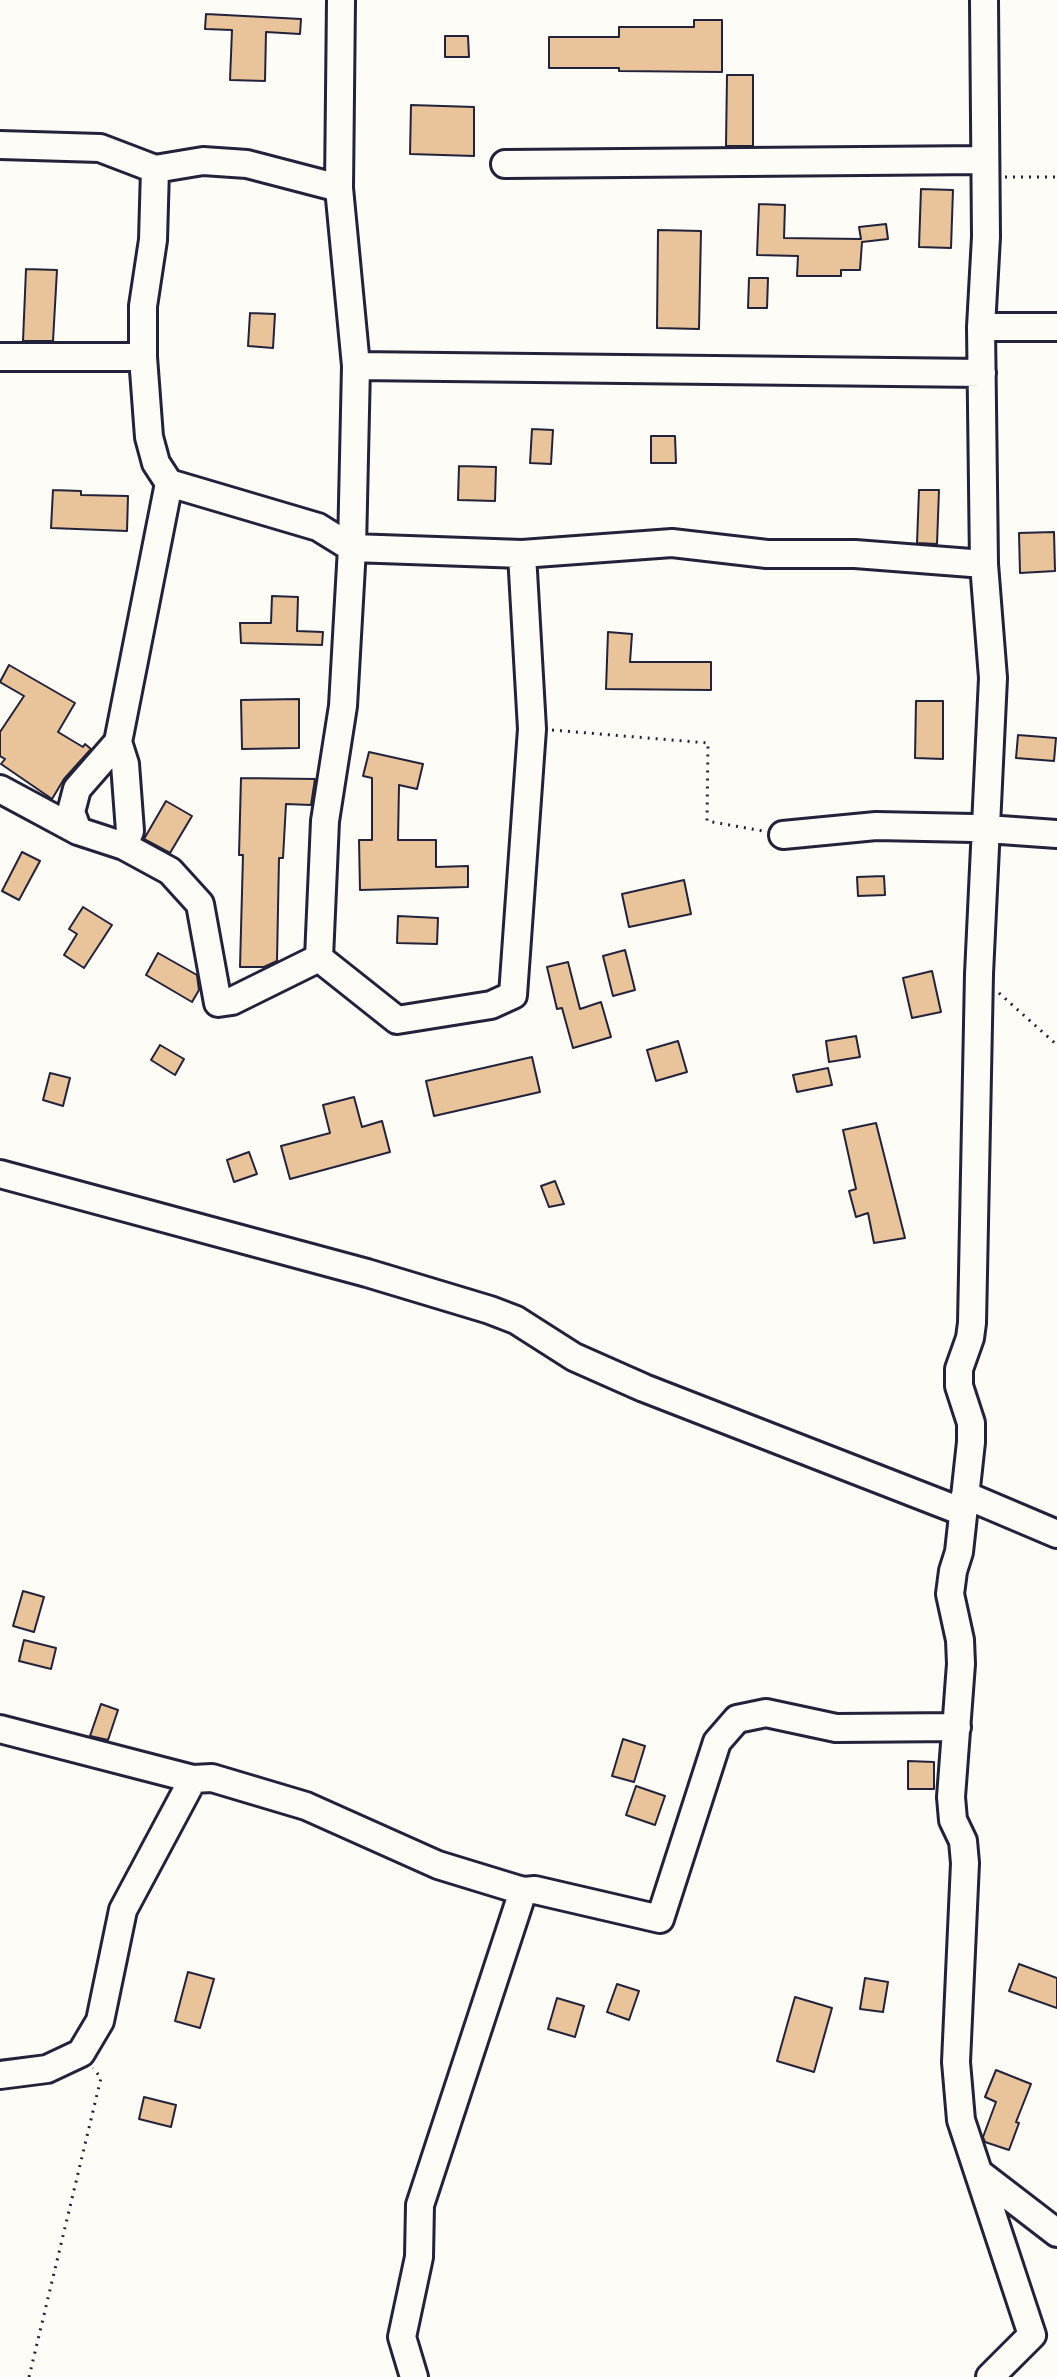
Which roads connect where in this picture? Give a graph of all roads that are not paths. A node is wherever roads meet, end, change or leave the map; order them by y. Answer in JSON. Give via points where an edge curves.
{"nodes":[{"id":1,"x":341,"y":0,"type":"edge"},
{"id":2,"x":984,"y":0,"type":"edge"},
{"id":3,"x":0,"y":145,"type":"edge"},
{"id":4,"x":505,"y":164,"type":"dead end"},
{"id":5,"x":985,"y":168,"type":"junction"},
{"id":6,"x":155,"y":169,"type":"junction"},
{"id":7,"x":339,"y":188,"type":"junction"},
{"id":8,"x":981,"y":327,"type":"junction"},
{"id":9,"x":1057,"y":327,"type":"edge"},
{"id":10,"x":0,"y":357,"type":"edge"},
{"id":11,"x":143,"y":357,"type":"junction"},
{"id":12,"x":356,"y":366,"type":"junction"},
{"id":13,"x":982,"y":373,"type":"junction"},
{"id":14,"x":169,"y":483,"type":"junction"},
{"id":15,"x":352,"y":548,"type":"junction"},
{"id":16,"x":522,"y":554,"type":"junction"},
{"id":17,"x":984,"y":564,"type":"junction"},
{"id":18,"x":118,"y":742,"type":"junction"},
{"id":19,"x":0,"y":789,"type":"edge"},
{"id":20,"x":986,"y":830,"type":"junction"},
{"id":21,"x":78,"y":831,"type":"junction"},
{"id":22,"x":1057,"y":834,"type":"edge"},
{"id":23,"x":783,"y":835,"type":"road end"},
{"id":24,"x":124,"y":846,"type":"junction"},
{"id":25,"x":319,"y":958,"type":"junction"},
{"id":26,"x":0,"y":1174,"type":"edge"},
{"id":27,"x":964,"y":1503,"type":"junction"},
{"id":28,"x":1057,"y":1534,"type":"edge"},
{"id":29,"x":957,"y":1727,"type":"junction"},
{"id":30,"x":0,"y":1729,"type":"edge"},
{"id":31,"x":193,"y":1779,"type":"junction"},
{"id":32,"x":523,"y":1891,"type":"junction"},
{"id":33,"x":0,"y":2075,"type":"edge"},
{"id":34,"x":979,"y":2173,"type":"junction"},
{"id":35,"x":1057,"y":2233,"type":"edge"},
{"id":36,"x":414,"y":2377,"type":"edge"},
{"id":37,"x":990,"y":2377,"type":"edge"}],
"edges":[{"from":1,"to":7,"type":"street"},
{"from":2,"to":5,"type":"street"},
{"from":3,"to":6,"type":"street","via":[[100,148]]},
{"from":4,"to":5,"type":"street"},
{"from":5,"to":8,"type":"street"},
{"from":6,"to":7,"type":"street","via":[[203,161],[247,164]]},
{"from":6,"to":11,"type":"street"},
{"from":7,"to":12,"type":"street"},
{"from":8,"to":9,"type":"street"},
{"from":8,"to":13,"type":"street"},
{"from":10,"to":11,"type":"street"},
{"from":11,"to":14,"type":"street","via":[[149,437]]},
{"from":12,"to":13,"type":"street"},
{"from":12,"to":15,"type":"street"},
{"from":13,"to":17,"type":"street"},
{"from":14,"to":15,"type":"street","via":[[318,527]]},
{"from":14,"to":18,"type":"street"},
{"from":15,"to":16,"type":"street"},
{"from":15,"to":25,"type":"street","via":[[343,706],[325,821]]},
{"from":16,"to":17,"type":"street","via":[[672,543],[767,554],[855,554]]},
{"from":16,"to":25,"type":"street","via":[[532,729],[513,995],[491,1005],[397,1020]]},
{"from":17,"to":20,"type":"street","via":[[993,678]]},
{"from":18,"to":21,"type":"street","via":[[77,789],[71,812]]},
{"from":18,"to":24,"type":"street","via":[[130,831]]},
{"from":19,"to":21,"type":"street"},
{"from":20,"to":22,"type":"street"},
{"from":20,"to":23,"type":"street","via":[[876,826]]},
{"from":20,"to":27,"type":"street","via":[[972,1323],[959,1369],[971,1423]]},
{"from":21,"to":24,"type":"street"},
{"from":24,"to":25,"type":"street","via":[[170,871],[200,904],[218,1003]]},
{"from":26,"to":27,"type":"street","via":[[490,1310],[644,1388]]},
{"from":27,"to":28,"type":"street"},
{"from":27,"to":29,"type":"street","via":[[950,1594],[960,1640]]},
{"from":29,"to":32,"type":"street","via":[[836,1728],[766,1713],[737,1719],[717,1742],[660,1919]]},
{"from":29,"to":34,"type":"street","via":[[951,1797],[965,1863],[956,2062],[961,2120]]},
{"from":30,"to":31,"type":"street"},
{"from":31,"to":32,"type":"street","via":[[212,1778],[306,1806],[438,1865]]},
{"from":31,"to":33,"type":"street","via":[[123,1910],[100,2021],[81,2053],[47,2069]]},
{"from":32,"to":36,"type":"street","via":[[420,2205],[419,2257],[402,2337]]},
{"from":34,"to":35,"type":"street"},
{"from":34,"to":37,"type":"street","via":[[1032,2335]]}]}
